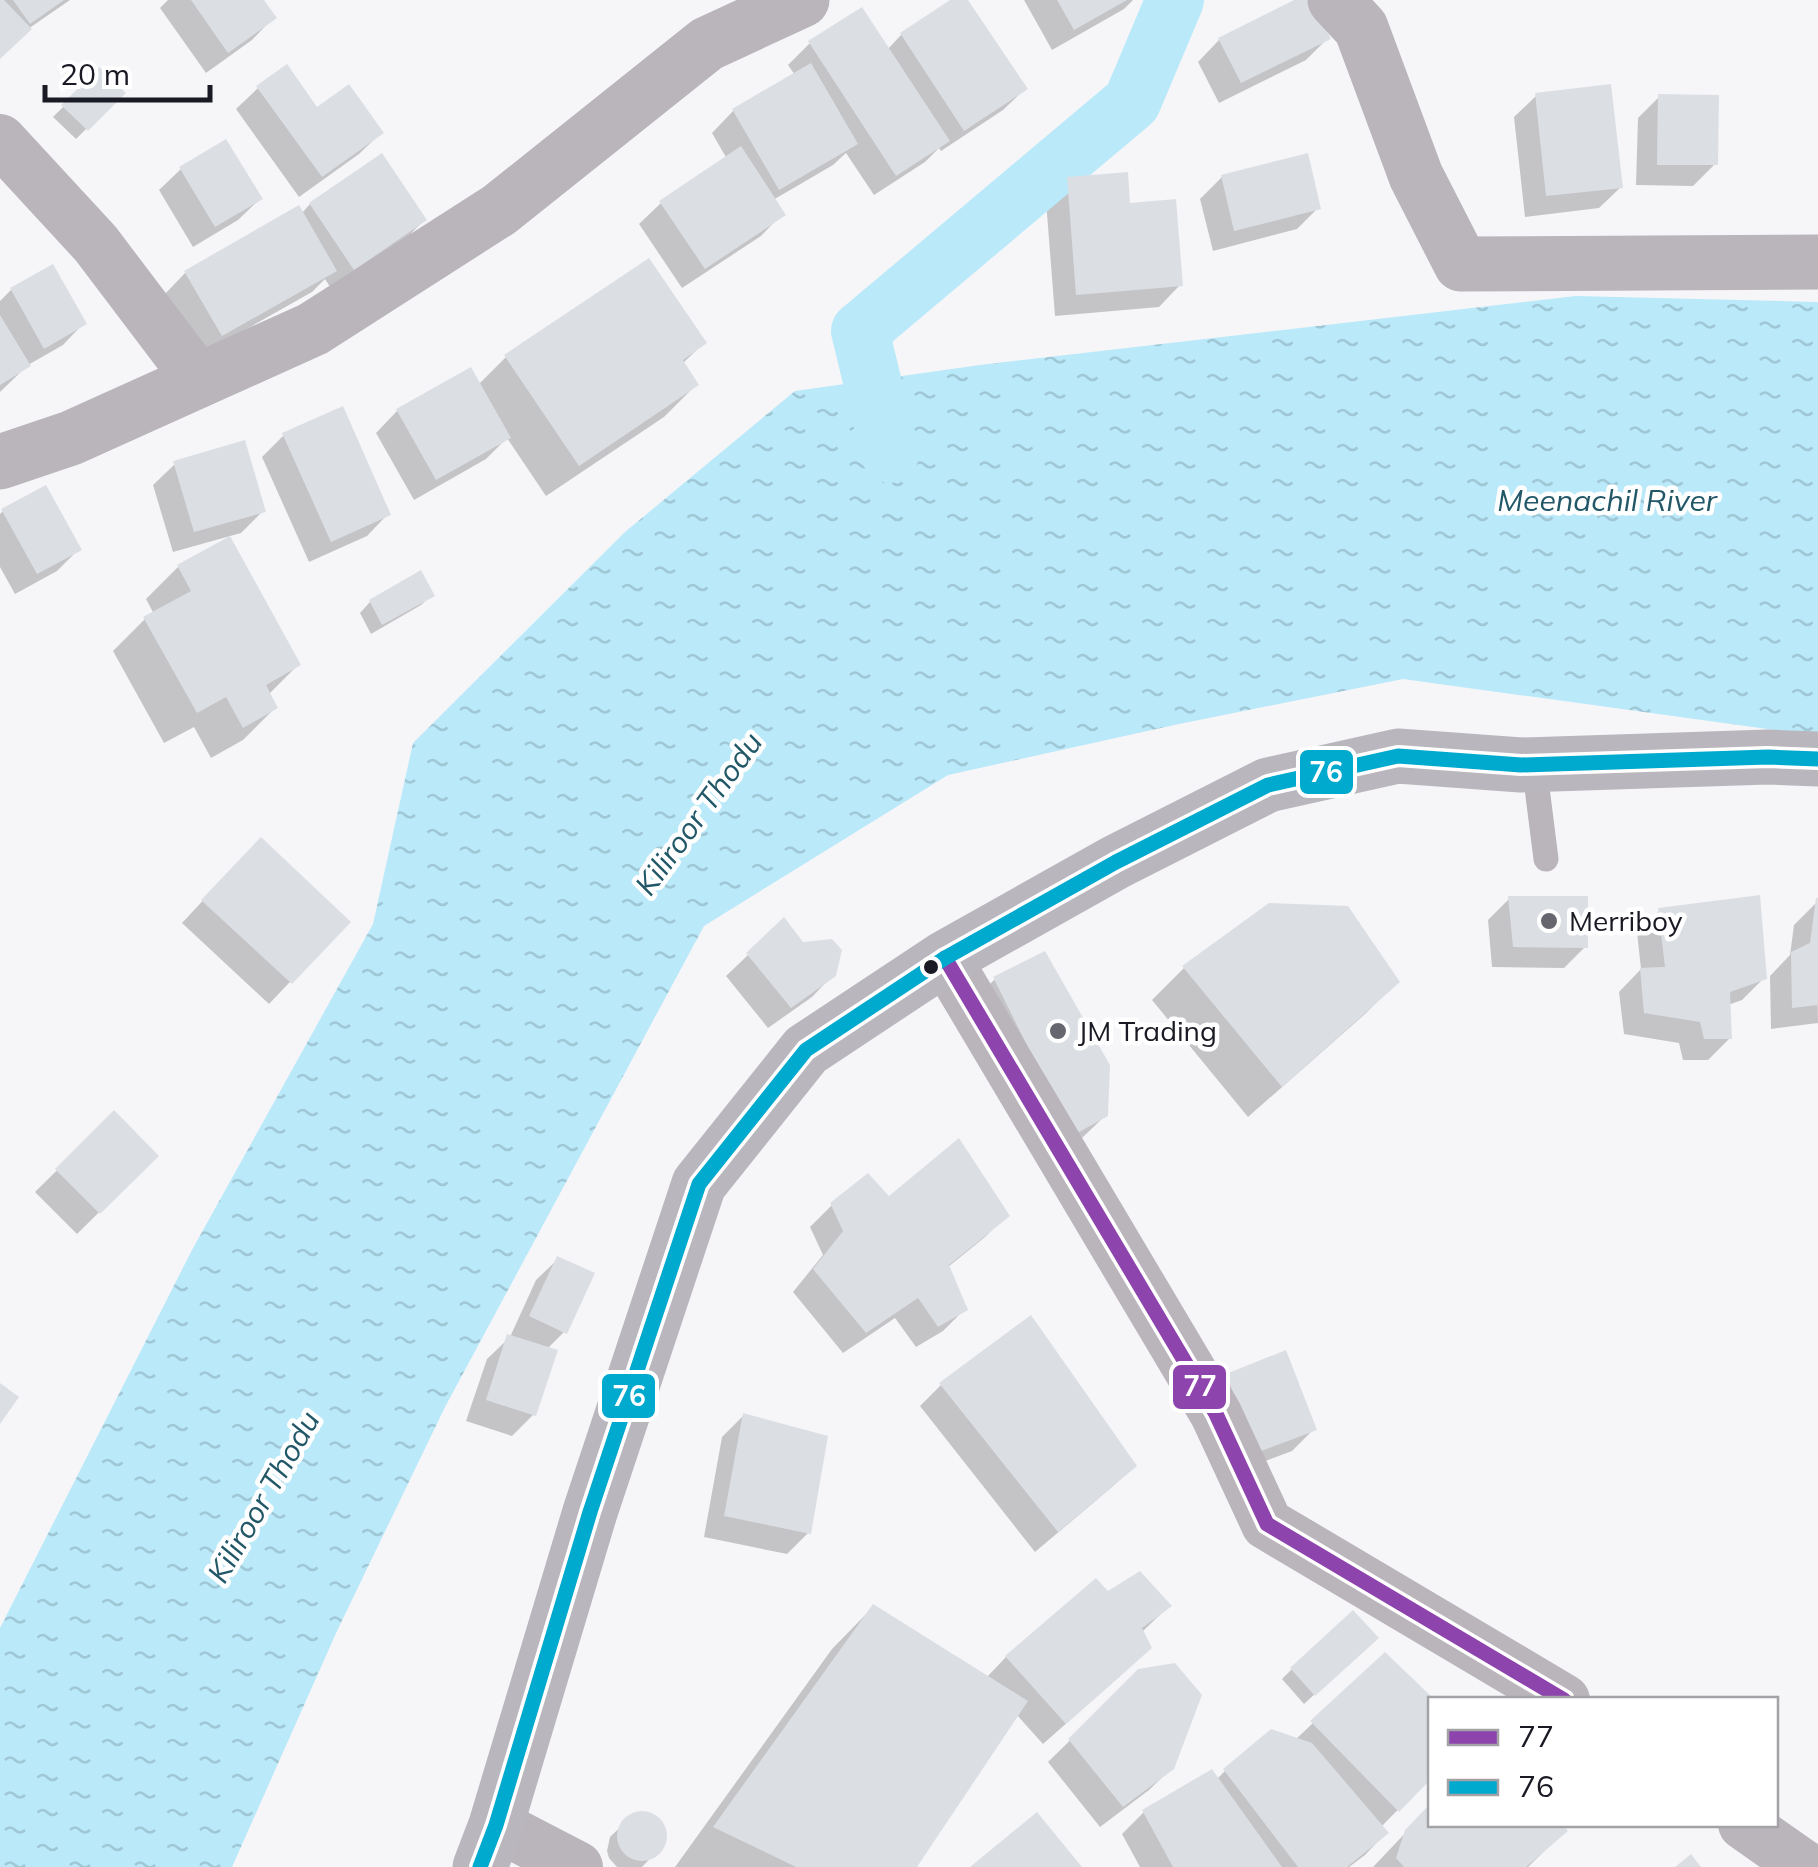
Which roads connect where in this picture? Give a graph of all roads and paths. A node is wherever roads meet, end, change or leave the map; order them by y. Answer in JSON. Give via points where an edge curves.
{"nodes":[{"id":1,"x":802,"y":0,"type":"edge"},
{"id":2,"x":1336,"y":0,"type":"edge"},
{"id":3,"x":0,"y":140,"type":"edge"},
{"id":4,"x":1818,"y":262,"type":"edge"},
{"id":5,"x":199,"y":380,"type":"junction"},
{"id":6,"x":0,"y":462,"type":"edge"},
{"id":7,"x":1818,"y":758,"type":"edge"},
{"id":8,"x":1534,"y":764,"type":"junction"},
{"id":9,"x":1546,"y":858,"type":"dead end"},
{"id":10,"x":945,"y":958,"type":"junction"},
{"id":11,"x":1559,"y":1697,"type":"edge"},
{"id":12,"x":1748,"y":1827,"type":"edge"},
{"id":13,"x":488,"y":1846,"type":"edge"},
{"id":14,"x":577,"y":1867,"type":"edge"},
{"id":15,"x":1806,"y":1867,"type":"edge"}],
"edges":[{"from":1,"to":5,"type":"street","via":[[706,44],[499,210],[313,330]]},
{"from":2,"to":4,"type":"street","via":[[1361,28],[1416,176],[1460,264]]},
{"from":3,"to":5,"type":"street","via":[[96,244]]},
{"from":5,"to":6,"type":"street"},
{"from":7,"to":8,"type":"main road"},
{"from":8,"to":9,"type":"lane"},
{"from":8,"to":10,"type":"main road","via":[[1398,756],[1268,785]]},
{"from":10,"to":11,"type":"street","via":[[1216,1414],[1267,1524]]},
{"from":10,"to":13,"type":"main road","via":[[806,1050],[700,1184]]},
{"from":12,"to":15,"type":"street"},
{"from":13,"to":14,"type":"street"}]}
